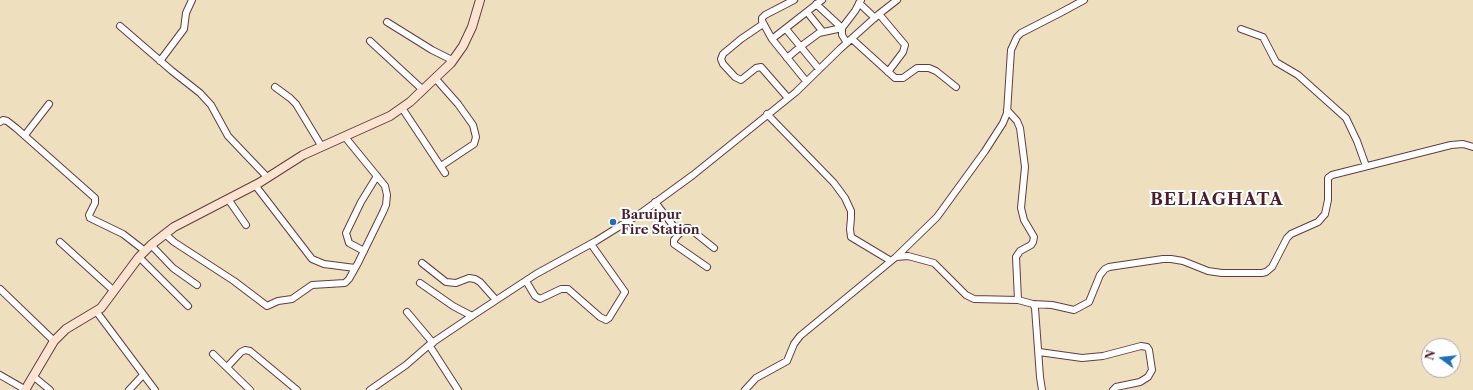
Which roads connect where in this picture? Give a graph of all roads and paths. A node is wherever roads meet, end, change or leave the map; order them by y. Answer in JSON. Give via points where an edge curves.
{"nodes":[{"id":1,"x":192,"y":0,"type":"edge"},
{"id":2,"x":480,"y":0,"type":"edge"},
{"id":3,"x":794,"y":0,"type":"edge"},
{"id":4,"x":822,"y":0,"type":"edge"},
{"id":5,"x":897,"y":0,"type":"edge"},
{"id":6,"x":1084,"y":0,"type":"edge"},
{"id":7,"x":860,"y":1,"type":"edge"},
{"id":8,"x":816,"y":4,"type":"junction"},
{"id":9,"x":807,"y":12,"type":"junction"},
{"id":10,"x":877,"y":16,"type":"junction"},
{"id":11,"x":387,"y":22,"type":"dead end"},
{"id":12,"x":763,"y":24,"type":"junction"},
{"id":13,"x":120,"y":26,"type":"dead end"},
{"id":14,"x":786,"y":28,"type":"junction"},
{"id":15,"x":842,"y":28,"type":"junction"},
{"id":16,"x":1241,"y":29,"type":"dead end"},
{"id":17,"x":823,"y":32,"type":"junction"},
{"id":18,"x":772,"y":39,"type":"junction"},
{"id":19,"x":370,"y":41,"type":"dead end"},
{"id":20,"x":849,"y":41,"type":"junction"},
{"id":21,"x":800,"y":47,"type":"junction"},
{"id":22,"x":787,"y":58,"type":"junction"},
{"id":23,"x":452,"y":60,"type":"junction"},
{"id":24,"x":160,"y":61,"type":"junction"},
{"id":25,"x":819,"y":69,"type":"junction"},
{"id":26,"x":888,"y":72,"type":"junction"},
{"id":27,"x":435,"y":78,"type":"junction"},
{"id":28,"x":806,"y":81,"type":"junction"},
{"id":29,"x":956,"y":86,"type":"dead end"},
{"id":30,"x":274,"y":87,"type":"dead end"},
{"id":31,"x":423,"y":90,"type":"junction"},
{"id":32,"x":788,"y":98,"type":"junction"},
{"id":33,"x":49,"y":104,"type":"dead end"},
{"id":34,"x":402,"y":108,"type":"junction"},
{"id":35,"x":1007,"y":110,"type":"junction"},
{"id":36,"x":767,"y":114,"type":"junction"},
{"id":37,"x":0,"y":122,"type":"edge"},
{"id":38,"x":25,"y":135,"type":"junction"},
{"id":39,"x":345,"y":137,"type":"junction"},
{"id":40,"x":322,"y":147,"type":"junction"},
{"id":41,"x":1473,"y":147,"type":"edge"},
{"id":42,"x":441,"y":166,"type":"junction"},
{"id":43,"x":1366,"y":166,"type":"junction"},
{"id":44,"x":445,"y":173,"type":"dead end"},
{"id":45,"x":377,"y":176,"type":"junction"},
{"id":46,"x":268,"y":178,"type":"junction"},
{"id":47,"x":255,"y":186,"type":"junction"},
{"id":48,"x":228,"y":199,"type":"junction"},
{"id":49,"x":655,"y":202,"type":"junction"},
{"id":50,"x":246,"y":225,"type":"dead end"},
{"id":51,"x":165,"y":234,"type":"junction"},
{"id":52,"x":678,"y":235,"type":"junction"},
{"id":53,"x":60,"y":242,"type":"dead end"},
{"id":54,"x":591,"y":244,"type":"junction"},
{"id":55,"x":148,"y":248,"type":"junction"},
{"id":56,"x":714,"y":248,"type":"dead end"},
{"id":57,"x":364,"y":250,"type":"junction"},
{"id":58,"x":139,"y":258,"type":"junction"},
{"id":59,"x":894,"y":259,"type":"junction"},
{"id":60,"x":422,"y":263,"type":"dead end"},
{"id":61,"x":707,"y":267,"type":"dead end"},
{"id":62,"x":354,"y":268,"type":"junction"},
{"id":63,"x":526,"y":281,"type":"junction"},
{"id":64,"x":420,"y":283,"type":"dead end"},
{"id":65,"x":197,"y":285,"type":"dead end"},
{"id":66,"x":0,"y":289,"type":"edge"},
{"id":67,"x":114,"y":291,"type":"junction"},
{"id":68,"x":496,"y":300,"type":"junction"},
{"id":69,"x":1018,"y":300,"type":"junction"},
{"id":70,"x":1033,"y":304,"type":"junction"},
{"id":71,"x":188,"y":306,"type":"dead end"},
{"id":72,"x":96,"y":311,"type":"junction"},
{"id":73,"x":407,"y":312,"type":"dead end"},
{"id":74,"x":472,"y":316,"type":"junction"},
{"id":75,"x":54,"y":341,"type":"junction"},
{"id":76,"x":431,"y":344,"type":"junction"},
{"id":77,"x":1039,"y":352,"type":"junction"},
{"id":78,"x":213,"y":354,"type":"dead end"},
{"id":79,"x":228,"y":366,"type":"junction"},
{"id":80,"x":0,"y":375,"type":"edge"},
{"id":81,"x":143,"y":375,"type":"junction"},
{"id":82,"x":33,"y":376,"type":"junction"},
{"id":83,"x":25,"y":390,"type":"edge"},
{"id":84,"x":50,"y":390,"type":"edge"},
{"id":85,"x":129,"y":390,"type":"edge"},
{"id":86,"x":155,"y":390,"type":"edge"},
{"id":87,"x":250,"y":390,"type":"edge"},
{"id":88,"x":297,"y":390,"type":"edge"},
{"id":89,"x":370,"y":390,"type":"edge"},
{"id":90,"x":458,"y":390,"type":"edge"},
{"id":91,"x":745,"y":390,"type":"edge"},
{"id":92,"x":1042,"y":390,"type":"edge"},
{"id":93,"x":1113,"y":390,"type":"edge"}],
"edges":[{"from":1,"to":24,"type":"street","via":[[186,13],[184,29]]},
{"from":2,"to":23,"type":"main road","via":[[472,27],[463,46]]},
{"from":3,"to":12,"type":"street","via":[[762,18]]},
{"from":4,"to":8,"type":"street"},
{"from":5,"to":10,"type":"street"},
{"from":6,"to":35,"type":"street","via":[[1017,37],[1011,50]]},
{"from":7,"to":10,"type":"street"},
{"from":7,"to":15,"type":"street"},
{"from":8,"to":9,"type":"street"},
{"from":8,"to":15,"type":"street"},
{"from":9,"to":14,"type":"street"},
{"from":9,"to":17,"type":"street"},
{"from":10,"to":20,"type":"street"},
{"from":10,"to":26,"type":"street","via":[[905,45],[903,52]]},
{"from":11,"to":23,"type":"street"},
{"from":12,"to":18,"type":"street"},
{"from":12,"to":32,"type":"street","via":[[723,54],[721,59],[735,77],[741,80],[761,67]]},
{"from":13,"to":24,"type":"street"},
{"from":14,"to":18,"type":"street"},
{"from":14,"to":21,"type":"street"},
{"from":15,"to":17,"type":"street"},
{"from":15,"to":20,"type":"street","via":[[842,35]]},
{"from":16,"to":43,"type":"street","via":[[1263,37],[1276,62],[1298,75],[1346,118]]},
{"from":17,"to":21,"type":"street"},
{"from":18,"to":22,"type":"street"},
{"from":19,"to":31,"type":"street"},
{"from":20,"to":25,"type":"street"},
{"from":20,"to":26,"type":"street"},
{"from":21,"to":22,"type":"street"},
{"from":21,"to":25,"type":"street"},
{"from":22,"to":28,"type":"street"},
{"from":23,"to":27,"type":"main road"},
{"from":24,"to":46,"type":"street","via":[[200,93],[211,105],[228,136]]},
{"from":25,"to":28,"type":"street"},
{"from":26,"to":29,"type":"street","via":[[900,79],[917,68],[929,68]]},
{"from":27,"to":31,"type":"main road"},
{"from":27,"to":42,"type":"street","via":[[462,109],[473,125],[476,137],[474,144]]},
{"from":28,"to":32,"type":"street"},
{"from":30,"to":40,"type":"street","via":[[296,104]]},
{"from":31,"to":34,"type":"main road"},
{"from":32,"to":36,"type":"street"},
{"from":33,"to":38,"type":"street"},
{"from":34,"to":39,"type":"main road"},
{"from":34,"to":42,"type":"street"},
{"from":35,"to":59,"type":"street","via":[[1000,130],[937,217]]},
{"from":35,"to":69,"type":"street","via":[[1020,128],[1025,168],[1021,208],[1024,220],[1034,237],[1031,245],[1016,256]]},
{"from":36,"to":49,"type":"street","via":[[693,175]]},
{"from":36,"to":59,"type":"street","via":[[827,174],[845,198],[851,211],[851,237]]},
{"from":37,"to":38,"type":"street","via":[[7,121]]},
{"from":38,"to":55,"type":"street","via":[[94,198],[90,218]]},
{"from":39,"to":40,"type":"main road"},
{"from":39,"to":45,"type":"street"},
{"from":40,"to":46,"type":"main road","via":[[303,155]]},
{"from":41,"to":43,"type":"street","via":[[1463,144],[1451,145]]},
{"from":42,"to":44,"type":"street"},
{"from":43,"to":70,"type":"street","via":[[1330,176],[1325,214],[1318,222],[1291,234],[1272,268],[1266,272],[1208,272],[1183,261],[1163,259],[1108,267],[1100,275],[1089,302],[1074,310]]},
{"from":45,"to":57,"type":"street","via":[[386,188],[387,201]]},
{"from":45,"to":57,"type":"street","via":[[346,233],[351,245]]},
{"from":46,"to":47,"type":"main road"},
{"from":47,"to":48,"type":"main road"},
{"from":47,"to":62,"type":"street","via":[[312,259],[324,264]]},
{"from":48,"to":50,"type":"street"},
{"from":48,"to":51,"type":"main road"},
{"from":49,"to":52,"type":"street"},
{"from":49,"to":54,"type":"street"},
{"from":51,"to":55,"type":"main road"},
{"from":51,"to":62,"type":"street","via":[[267,306],[292,299],[312,285],[345,283]]},
{"from":52,"to":56,"type":"street","via":[[687,227]]},
{"from":52,"to":61,"type":"street","via":[[674,240],[676,245]]},
{"from":53,"to":67,"type":"street"},
{"from":54,"to":63,"type":"street"},
{"from":54,"to":63,"type":"street","via":[[625,292],[610,318],[606,320],[600,317],[568,289],[561,289],[540,299],[535,296]]},
{"from":55,"to":58,"type":"main road"},
{"from":55,"to":65,"type":"street"},
{"from":57,"to":62,"type":"street"},
{"from":58,"to":67,"type":"main road"},
{"from":58,"to":71,"type":"street"},
{"from":59,"to":69,"type":"street","via":[[908,256],[934,263],[966,295],[974,299]]},
{"from":59,"to":91,"type":"street","via":[[800,336],[786,362],[756,378]]},
{"from":60,"to":68,"type":"street","via":[[446,282],[475,279]]},
{"from":63,"to":68,"type":"street"},
{"from":64,"to":74,"type":"street"},
{"from":66,"to":75,"type":"street"},
{"from":67,"to":72,"type":"main road"},
{"from":68,"to":74,"type":"street"},
{"from":69,"to":70,"type":"street"},
{"from":70,"to":77,"type":"street","via":[[1036,308]]},
{"from":72,"to":75,"type":"main road","via":[[66,329]]},
{"from":72,"to":81,"type":"street"},
{"from":73,"to":76,"type":"street"},
{"from":74,"to":76,"type":"street"},
{"from":75,"to":82,"type":"main road"},
{"from":76,"to":89,"type":"street","via":[[406,366]]},
{"from":76,"to":90,"type":"street"},
{"from":77,"to":92,"type":"street"},
{"from":77,"to":93,"type":"street","via":[[1082,358],[1103,356],[1140,346],[1147,347],[1152,370],[1148,377]]},
{"from":78,"to":79,"type":"street"},
{"from":79,"to":87,"type":"street"},
{"from":79,"to":88,"type":"street","via":[[241,352],[250,351]]},
{"from":80,"to":83,"type":"street"},
{"from":81,"to":85,"type":"street"},
{"from":81,"to":86,"type":"street"},
{"from":82,"to":83,"type":"main road"},
{"from":82,"to":84,"type":"street"}]}
